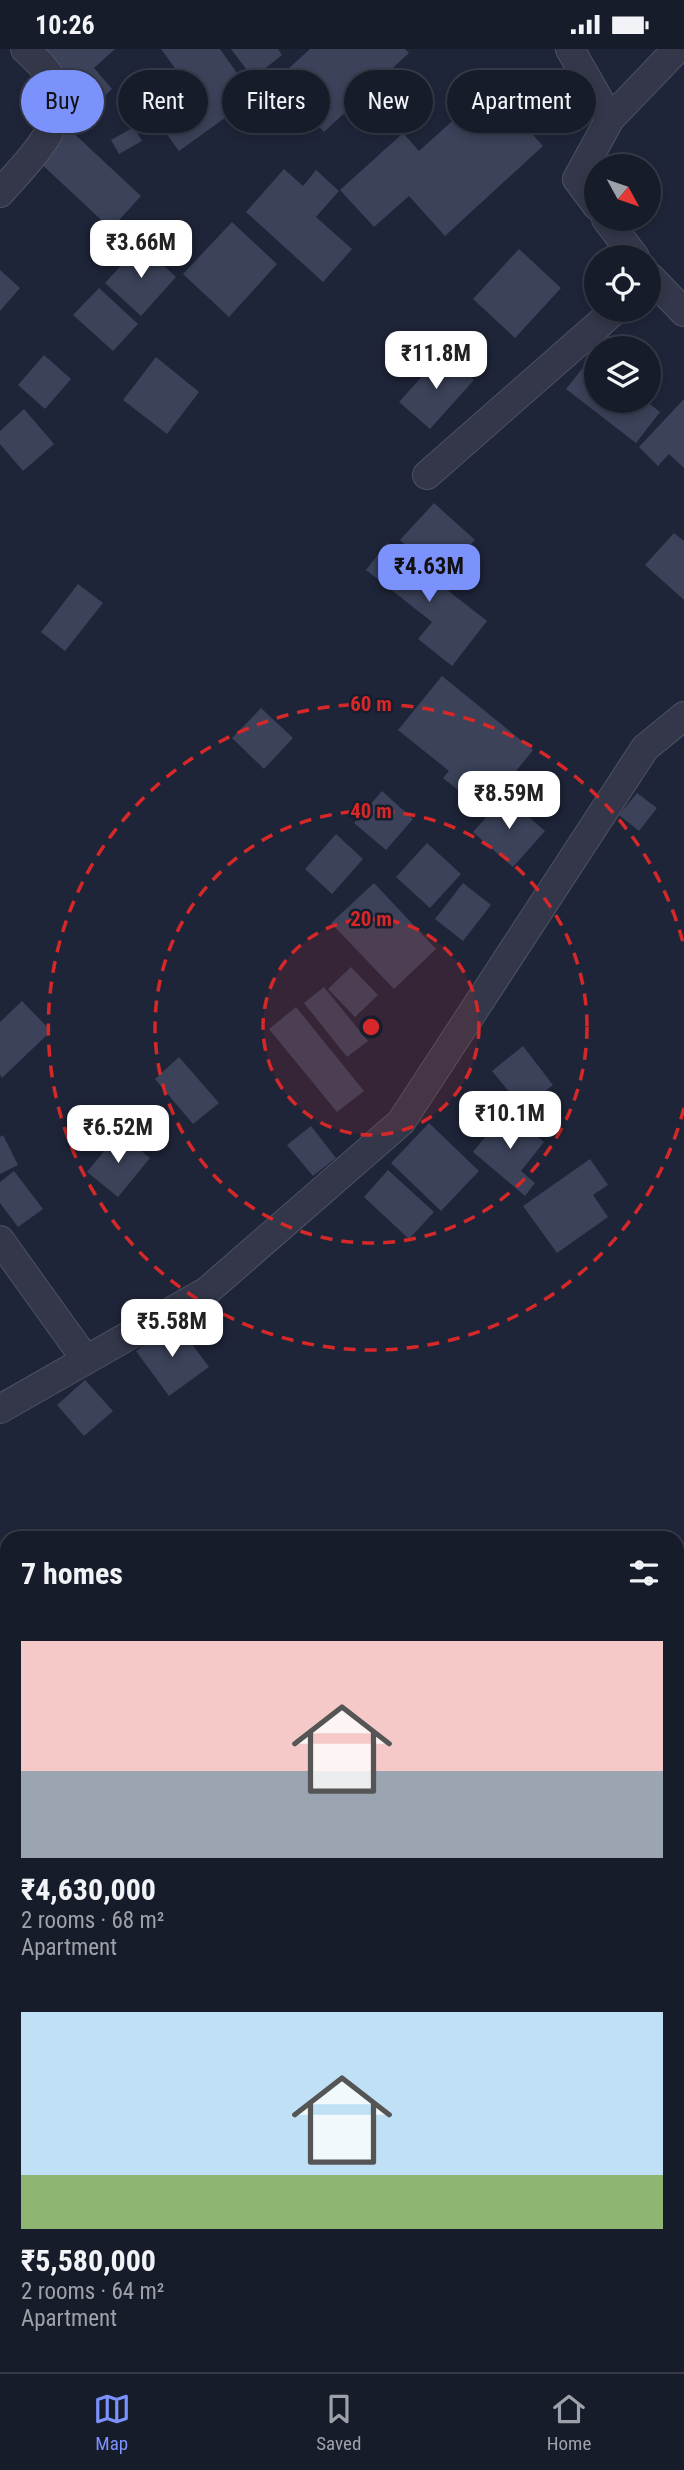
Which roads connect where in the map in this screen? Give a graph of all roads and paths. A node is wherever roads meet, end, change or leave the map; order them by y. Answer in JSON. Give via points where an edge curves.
{"nodes":[{"id":1,"x":25,"y":49,"type":"edge"},
{"id":2,"x":570,"y":49,"type":"edge"},
{"id":3,"x":677,"y":49,"type":"edge"},
{"id":4,"x":610,"y":119,"type":"junction"},
{"id":5,"x":591,"y":154,"type":"edge"},
{"id":6,"x":584,"y":166,"type":"edge"},
{"id":7,"x":584,"y":188,"type":"edge"},
{"id":8,"x":0,"y":193,"type":"edge"},
{"id":9,"x":661,"y":288,"type":"edge"},
{"id":10,"x":684,"y":312,"type":"edge"},
{"id":11,"x":601,"y":322,"type":"edge"},
{"id":12,"x":427,"y":475,"type":"dead end"},
{"id":13,"x":684,"y":716,"type":"edge"},
{"id":14,"x":0,"y":1240,"type":"edge"},
{"id":15,"x":86,"y":1360,"type":"junction"},
{"id":16,"x":0,"y":1409,"type":"edge"}],
"edges":[{"from":1,"to":8,"type":"street","via":[[57,90],[58,111],[42,145]]},
{"from":2,"to":4,"type":"street"},
{"from":3,"to":4,"type":"street"},
{"from":4,"to":5,"type":"street"},
{"from":6,"to":7,"type":"street","via":[[577,179]]},
{"from":9,"to":10,"type":"street"},
{"from":11,"to":12,"type":"street"},
{"from":13,"to":15,"type":"street","via":[[645,748],[401,1122],[207,1291]]},
{"from":14,"to":15,"type":"street"},
{"from":15,"to":16,"type":"street"}]}
